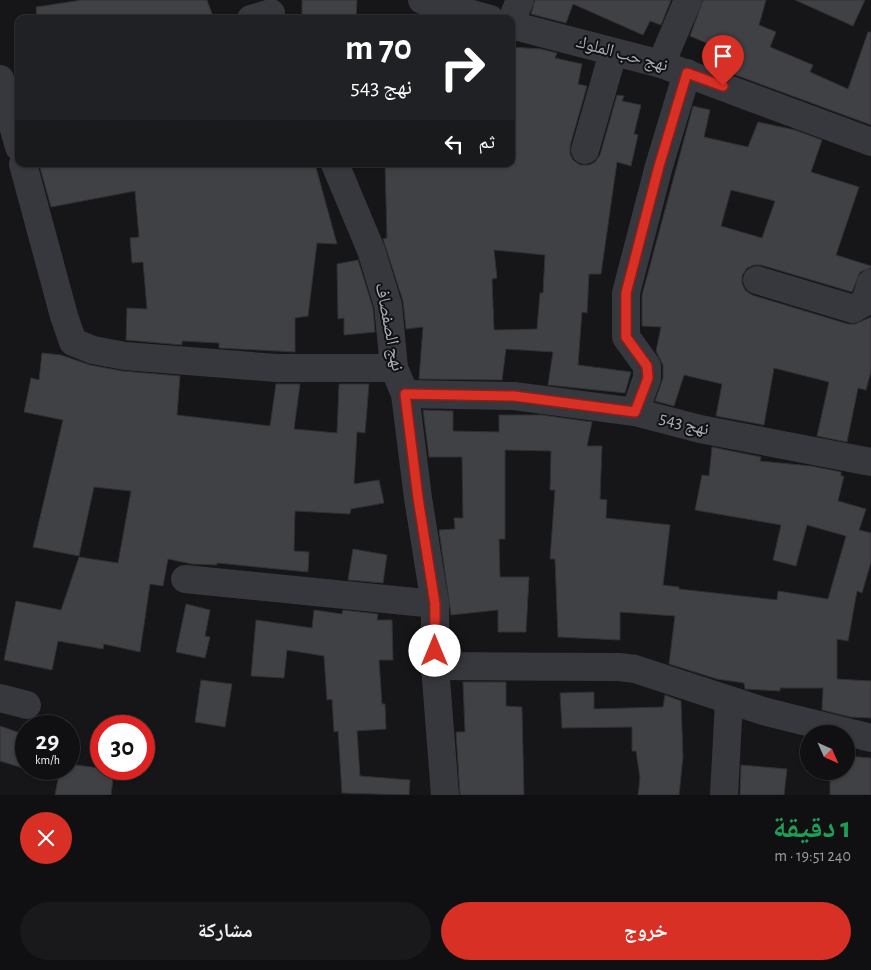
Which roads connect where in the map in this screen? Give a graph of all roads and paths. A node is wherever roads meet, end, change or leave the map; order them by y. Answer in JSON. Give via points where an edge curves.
{"nodes":[{"id":1,"x":422,"y":0,"type":"edge"},
{"id":2,"x":520,"y":0,"type":"edge"},
{"id":3,"x":688,"y":0,"type":"edge"},
{"id":4,"x":476,"y":15,"type":"edge"},
{"id":5,"x":514,"y":15,"type":"edge"},
{"id":6,"x":515,"y":24,"type":"edge"},
{"id":7,"x":613,"y":53,"type":"junction"},
{"id":8,"x":661,"y":64,"type":"junction"},
{"id":9,"x":687,"y":73,"type":"junction"},
{"id":10,"x":8,"y":88,"type":"edge"},
{"id":11,"x":15,"y":126,"type":"edge"},
{"id":12,"x":871,"y":142,"type":"edge"},
{"id":13,"x":586,"y":150,"type":"dead end"},
{"id":14,"x":24,"y":167,"type":"edge"},
{"id":15,"x":336,"y":167,"type":"edge"},
{"id":16,"x":757,"y":280,"type":"dead end"},
{"id":17,"x":871,"y":283,"type":"edge"},
{"id":18,"x":394,"y":368,"type":"junction"},
{"id":19,"x":405,"y":394,"type":"junction"},
{"id":20,"x":635,"y":412,"type":"junction"},
{"id":21,"x":871,"y":462,"type":"edge"},
{"id":22,"x":185,"y":578,"type":"dead end"},
{"id":23,"x":435,"y":604,"type":"junction"},
{"id":24,"x":435,"y":666,"type":"junction"},
{"id":25,"x":0,"y":698,"type":"edge"},
{"id":26,"x":729,"y":701,"type":"junction"},
{"id":27,"x":27,"y":705,"type":"dead end"},
{"id":28,"x":871,"y":738,"type":"edge"},
{"id":29,"x":445,"y":795,"type":"edge"},
{"id":30,"x":724,"y":795,"type":"edge"}],
"edges":[{"from":1,"to":4,"type":"street"},
{"from":2,"to":5,"type":"street"},
{"from":3,"to":8,"type":"street"},
{"from":6,"to":7,"type":"street","name":"نهج حب الملوك"},
{"from":7,"to":8,"type":"street","name":"نهج حب الملوك"},
{"from":7,"to":13,"type":"street"},
{"from":8,"to":9,"type":"street","name":"نهج حب الملوك"},
{"from":9,"to":12,"type":"street","name":"نهج حب الملوك"},
{"from":9,"to":20,"type":"street","via":[[626,293],[626,337],[647,366],[648,378]]},
{"from":10,"to":11,"type":"street"},
{"from":14,"to":18,"type":"street","via":[[73,342],[93,350],[125,356],[257,367]]},
{"from":15,"to":18,"type":"street","name":"نهج الصفصاف","via":[[371,250],[388,305]]},
{"from":16,"to":17,"type":"street","via":[[853,309],[865,302]]},
{"from":18,"to":19,"type":"street","name":"نهج الصفصاف"},
{"from":19,"to":20,"type":"street","name":"نهج 543","via":[[514,396]]},
{"from":19,"to":23,"type":"street","name":"نهج الصفصاف"},
{"from":20,"to":21,"type":"street","name":"نهج 543","via":[[700,429]]},
{"from":22,"to":23,"type":"street"},
{"from":23,"to":24,"type":"street","name":"نهج الصفصاف"},
{"from":24,"to":26,"type":"street","via":[[619,667],[635,669]]},
{"from":24,"to":29,"type":"street","name":"نهج الصفصاف"},
{"from":25,"to":27,"type":"street"},
{"from":26,"to":28,"type":"street"},
{"from":26,"to":30,"type":"street"}]}
